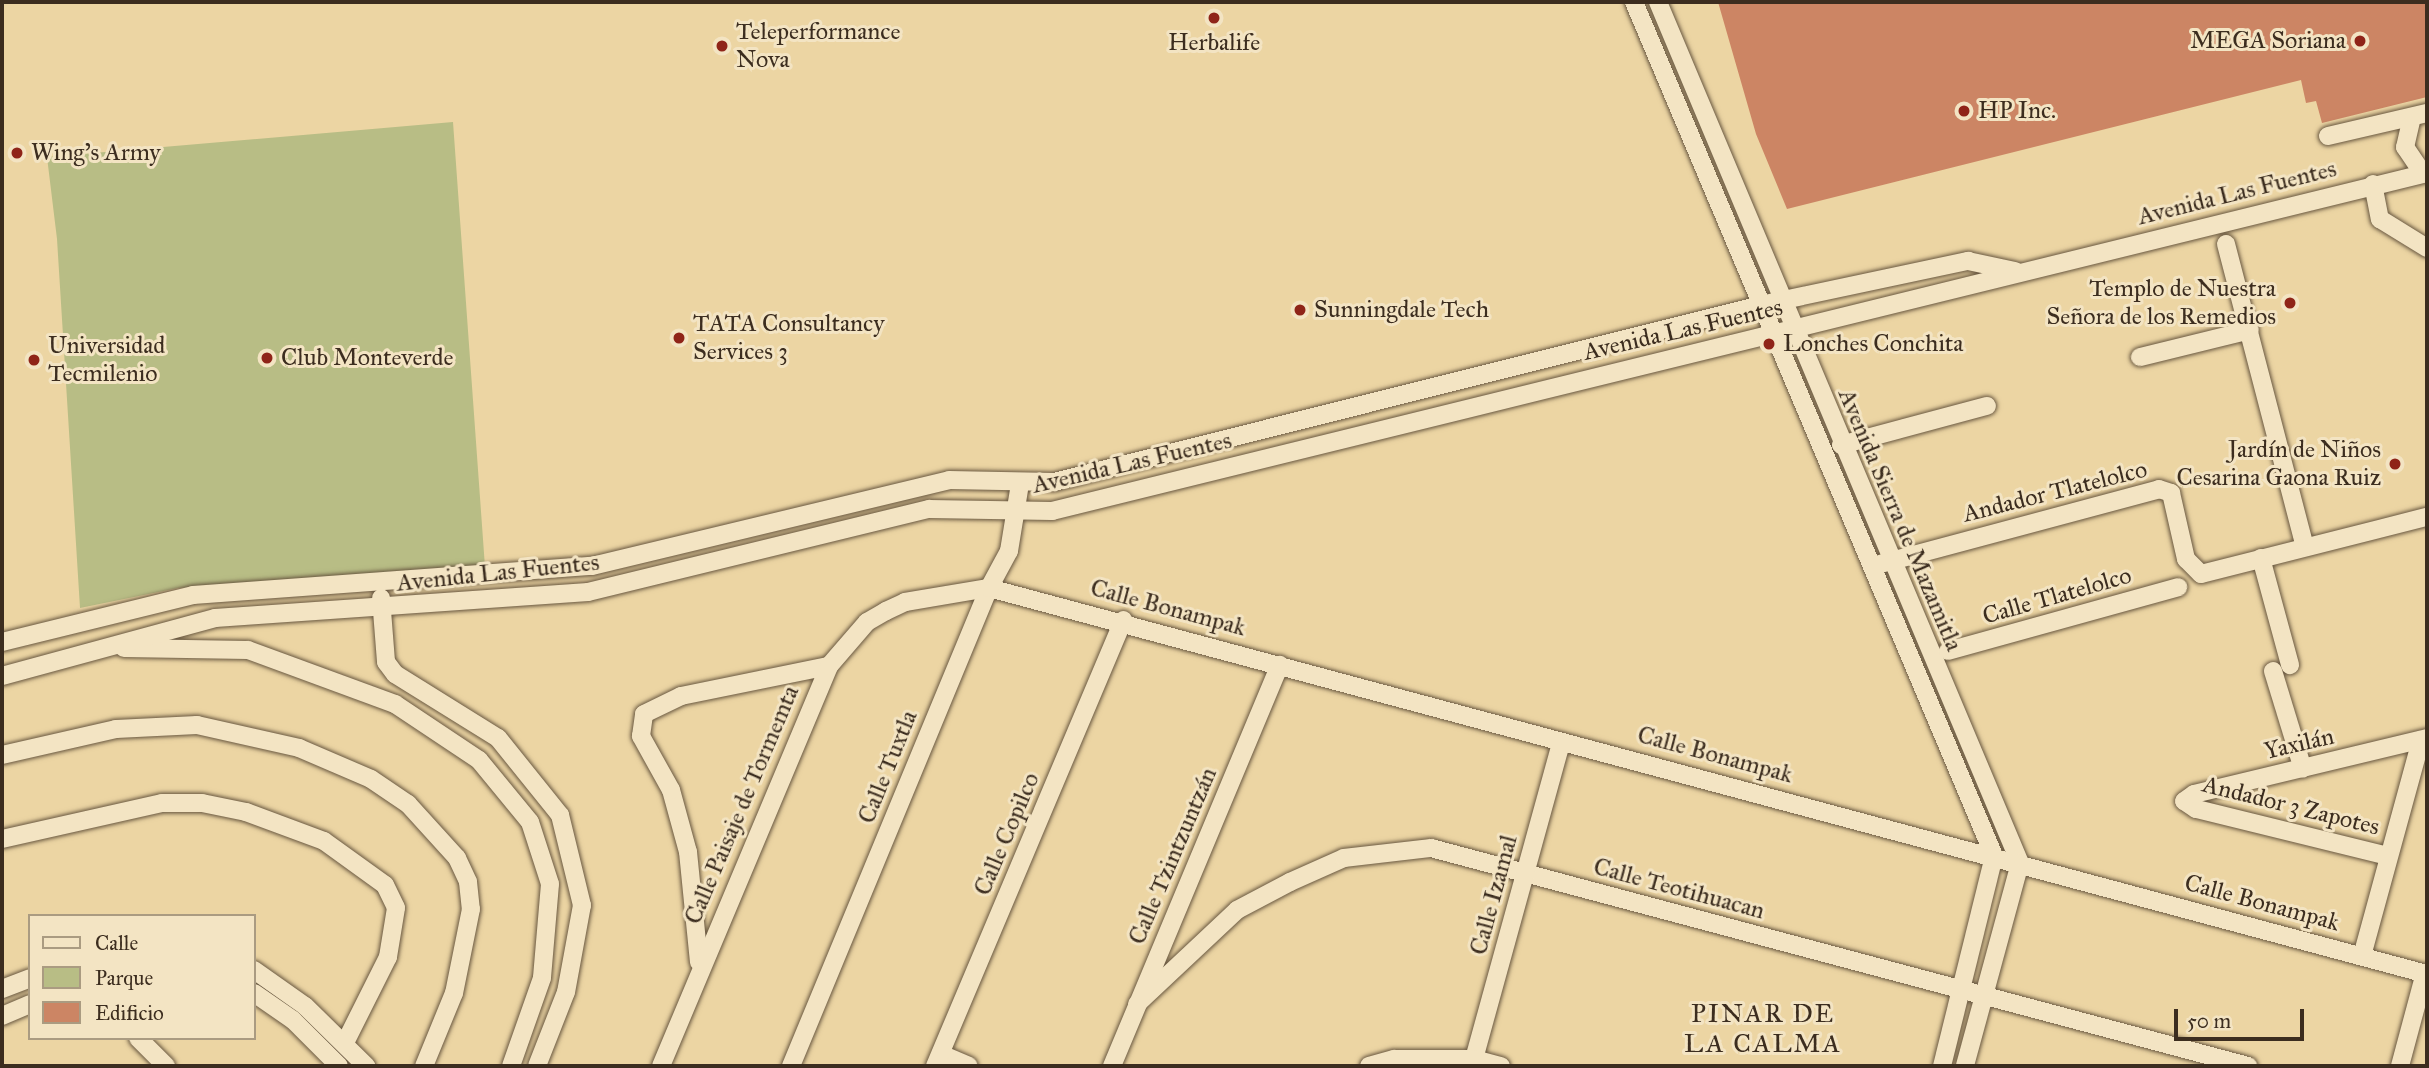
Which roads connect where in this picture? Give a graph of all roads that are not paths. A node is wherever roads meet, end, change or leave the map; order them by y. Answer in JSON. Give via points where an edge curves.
{"nodes":[{"id":1,"x":1634,"y":2,"type":"edge"},
{"id":2,"x":1658,"y":2,"type":"edge"},
{"id":3,"x":2420,"y":115,"type":"edge"},
{"id":4,"x":2328,"y":136,"type":"dead end"},
{"id":5,"x":2425,"y":174,"type":"edge"},
{"id":6,"x":2374,"y":184,"type":"junction"},
{"id":7,"x":2226,"y":244,"type":"dead end"},
{"id":8,"x":2427,"y":248,"type":"edge"},
{"id":9,"x":2018,"y":272,"type":"junction"},
{"id":10,"x":1787,"y":300,"type":"junction"},
{"id":11,"x":1765,"y":304,"type":"junction"},
{"id":12,"x":1792,"y":330,"type":"junction"},
{"id":13,"x":2250,"y":330,"type":"junction"},
{"id":14,"x":1772,"y":335,"type":"junction"},
{"id":15,"x":2140,"y":357,"type":"dead end"},
{"id":16,"x":1987,"y":406,"type":"dead end"},
{"id":17,"x":1841,"y":444,"type":"junction"},
{"id":18,"x":1020,"y":484,"type":"junction"},
{"id":19,"x":1016,"y":512,"type":"junction"},
{"id":20,"x":2427,"y":517,"type":"edge"},
{"id":21,"x":2305,"y":547,"type":"junction"},
{"id":22,"x":2261,"y":558,"type":"junction"},
{"id":23,"x":1891,"y":561,"type":"junction"},
{"id":24,"x":1871,"y":566,"type":"junction"},
{"id":25,"x":380,"y":585,"type":"junction"},
{"id":26,"x":989,"y":587,"type":"junction"},
{"id":27,"x":2178,"y":587,"type":"dead end"},
{"id":28,"x":382,"y":609,"type":"junction"},
{"id":29,"x":1123,"y":620,"type":"junction"},
{"id":30,"x":2,"y":642,"type":"edge"},
{"id":31,"x":100,"y":648,"type":"junction"},
{"id":32,"x":1948,"y":651,"type":"dead end"},
{"id":33,"x":1280,"y":665,"type":"junction"},
{"id":34,"x":830,"y":666,"type":"junction"},
{"id":35,"x":2,"y":676,"type":"edge"},
{"id":36,"x":2424,"y":739,"type":"edge"},
{"id":37,"x":1561,"y":743,"type":"junction"},
{"id":38,"x":2,"y":755,"type":"edge"},
{"id":39,"x":2303,"y":769,"type":"junction"},
{"id":40,"x":2184,"y":801,"type":"joint"},
{"id":41,"x":2,"y":839,"type":"edge"},
{"id":42,"x":1994,"y":856,"type":"junction"},
{"id":43,"x":2388,"y":856,"type":"junction"},
{"id":44,"x":2020,"y":863,"type":"junction"},
{"id":45,"x":1525,"y":873,"type":"junction"},
{"id":46,"x":2361,"y":956,"type":"junction"},
{"id":47,"x":700,"y":965,"type":"junction"},
{"id":48,"x":256,"y":972,"type":"edge"},
{"id":49,"x":2426,"y":974,"type":"edge"},
{"id":50,"x":28,"y":979,"type":"edge"},
{"id":51,"x":2,"y":989,"type":"edge"},
{"id":52,"x":1961,"y":990,"type":"junction"},
{"id":53,"x":256,"y":994,"type":"edge"},
{"id":54,"x":1983,"y":996,"type":"junction"},
{"id":55,"x":1137,"y":1004,"type":"junction"},
{"id":56,"x":28,"y":1005,"type":"edge"},
{"id":57,"x":299,"y":1013,"type":"junction"},
{"id":58,"x":2,"y":1016,"type":"edge"},
{"id":59,"x":140,"y":1040,"type":"edge"},
{"id":60,"x":345,"y":1043,"type":"junction"},
{"id":61,"x":938,"y":1060,"type":"edge"},
{"id":62,"x":1480,"y":1063,"type":"edge"},
{"id":63,"x":166,"y":1066,"type":"edge"},
{"id":64,"x":339,"y":1066,"type":"edge"},
{"id":65,"x":366,"y":1066,"type":"edge"},
{"id":66,"x":424,"y":1066,"type":"edge"},
{"id":67,"x":511,"y":1066,"type":"edge"},
{"id":68,"x":537,"y":1066,"type":"edge"},
{"id":69,"x":661,"y":1066,"type":"edge"},
{"id":70,"x":791,"y":1066,"type":"edge"},
{"id":71,"x":969,"y":1066,"type":"edge"},
{"id":72,"x":1112,"y":1066,"type":"edge"},
{"id":73,"x":1369,"y":1066,"type":"edge"},
{"id":74,"x":1501,"y":1066,"type":"edge"},
{"id":75,"x":1942,"y":1066,"type":"edge"},
{"id":76,"x":1965,"y":1066,"type":"edge"},
{"id":77,"x":2248,"y":1066,"type":"edge"},
{"id":78,"x":2400,"y":1066,"type":"edge"}],
"edges":[{"from":1,"to":11,"type":"street","name":"Avenida Sierra de Mazamitla"},
{"from":2,"to":10,"type":"street","name":"Avenida Sierra de Mazamitla"},
{"from":3,"to":4,"type":"street","name":"Avenida Las Fuentes"},
{"from":3,"to":5,"type":"street","via":[[2405,147]]},
{"from":5,"to":6,"type":"street","name":"Avenida Las Fuentes"},
{"from":6,"to":8,"type":"street","via":[[2380,219]]},
{"from":6,"to":9,"type":"street","name":"Avenida Las Fuentes"},
{"from":7,"to":13,"type":"street"},
{"from":9,"to":10,"type":"street","name":"Avenida Las Fuentes","via":[[1968,261]]},
{"from":9,"to":12,"type":"street","name":"Avenida Las Fuentes"},
{"from":10,"to":11,"type":"street","name":"Avenida Las Fuentes"},
{"from":10,"to":12,"type":"street","name":"Avenida Sierra de Mazamitla"},
{"from":11,"to":14,"type":"street","name":"Avenida Sierra de Mazamitla"},
{"from":11,"to":18,"type":"street","name":"Avenida Las Fuentes","via":[[1054,482]]},
{"from":12,"to":14,"type":"street","name":"Avenida Las Fuentes"},
{"from":12,"to":17,"type":"street","name":"Avenida Sierra de Mazamitla"},
{"from":13,"to":15,"type":"street"},
{"from":13,"to":21,"type":"street"},
{"from":14,"to":19,"type":"street","name":"Avenida Las Fuentes","via":[[1052,511]]},
{"from":14,"to":24,"type":"street","name":"Avenida Sierra de Mazamitla"},
{"from":16,"to":17,"type":"street"},
{"from":17,"to":23,"type":"street","name":"Avenida Sierra de Mazamitla"},
{"from":18,"to":19,"type":"street","name":"Calle Tuxtla"},
{"from":18,"to":25,"type":"street","name":"Avenida Las Fuentes","via":[[949,480],[592,566]]},
{"from":19,"to":26,"type":"street","name":"Calle Tuxtla","via":[[1009,551]]},
{"from":19,"to":28,"type":"street","name":"Avenida Las Fuentes","via":[[929,509],[588,592]]},
{"from":20,"to":21,"type":"street"},
{"from":21,"to":22,"type":"street"},
{"from":22,"to":23,"type":"street","name":"Andador Tlatelolco","via":[[2194,573],[2171,493],[2163,489]]},
{"from":22,"to":39,"type":"street"},
{"from":23,"to":24,"type":"street","name":"Andador Tlatelolco"},
{"from":23,"to":44,"type":"street","name":"Avenida Sierra de Mazamitla"},
{"from":24,"to":42,"type":"street","name":"Avenida Sierra de Mazamitla"},
{"from":25,"to":28,"type":"street"},
{"from":25,"to":30,"type":"street","name":"Avenida Las Fuentes","via":[[193,596]]},
{"from":26,"to":29,"type":"street","name":"Calle Bonampak"},
{"from":26,"to":34,"type":"street","name":"Calle Paisaje de Tormemta","via":[[905,602],[886,611],[867,622]]},
{"from":26,"to":70,"type":"street","name":"Calle Tuxtla"},
{"from":27,"to":32,"type":"street","name":"Calle Tlatelolco"},
{"from":28,"to":31,"type":"street","name":"Avenida Las Fuentes","via":[[215,618]]},
{"from":28,"to":68,"type":"street","via":[[386,662],[395,674],[498,737],[560,815],[582,905],[566,992]]},
{"from":29,"to":33,"type":"street","name":"Calle Bonampak"},
{"from":29,"to":61,"type":"street","name":"Calle Copilco"},
{"from":31,"to":35,"type":"street","name":"Avenida Las Fuentes"},
{"from":31,"to":67,"type":"street","via":[[248,650],[395,704],[479,760],[530,822],[550,884],[542,978]]},
{"from":33,"to":37,"type":"street","name":"Calle Bonampak"},
{"from":33,"to":55,"type":"street","name":"Calle Tzintzuntzán"},
{"from":34,"to":47,"type":"street","name":"Calle Paisaje de Tormemta"},
{"from":34,"to":47,"type":"street","name":"Calle Paisaje de Tormemta","via":[[681,696],[644,714],[641,737],[671,790],[688,852]]},
{"from":36,"to":39,"type":"street","name":"Yaxilán"},
{"from":36,"to":43,"type":"street"},
{"from":37,"to":42,"type":"street","name":"Calle Bonampak"},
{"from":37,"to":45,"type":"street","name":"Calle Izamal"},
{"from":38,"to":66,"type":"street","via":[[130,727],[197,725],[299,748],[371,779],[408,804],[457,858],[468,882],[471,909],[454,993]]},
{"from":39,"to":40,"type":"street","name":"Yaxilán","via":[[2194,794]]},
{"from":40,"to":43,"type":"street","name":"Andador 3 Zapotes"},
{"from":41,"to":60,"type":"street","via":[[162,803],[202,803],[246,812],[324,841],[384,885],[396,908],[387,957]]},
{"from":42,"to":44,"type":"street","name":"Calle Bonampak"},
{"from":42,"to":52,"type":"street"},
{"from":43,"to":46,"type":"street"},
{"from":44,"to":46,"type":"street","name":"Calle Bonampak"},
{"from":44,"to":54,"type":"street"},
{"from":45,"to":52,"type":"street","name":"Calle Teotihuacan"},
{"from":45,"to":55,"type":"street","name":"Calle Teotihuacan","via":[[1431,848],[1344,858],[1237,910]]},
{"from":45,"to":62,"type":"street","name":"Calle Izamal"},
{"from":46,"to":49,"type":"street","name":"Calle Bonampak"},
{"from":47,"to":69,"type":"street","name":"Calle Paisaje de Tormemta"},
{"from":48,"to":57,"type":"street"},
{"from":49,"to":78,"type":"street"},
{"from":50,"to":51,"type":"street"},
{"from":52,"to":54,"type":"street","name":"Calle Teotihuacan"},
{"from":52,"to":75,"type":"street"},
{"from":53,"to":57,"type":"street"},
{"from":54,"to":76,"type":"street"},
{"from":54,"to":77,"type":"street","name":"Calle Teotihuacan"},
{"from":55,"to":72,"type":"street","name":"Calle Tzintzuntzán"},
{"from":56,"to":58,"type":"street"},
{"from":57,"to":60,"type":"street"},
{"from":57,"to":64,"type":"street"},
{"from":59,"to":63,"type":"street"},
{"from":60,"to":65,"type":"street"},
{"from":61,"to":71,"type":"street"},
{"from":62,"to":73,"type":"street","via":[[1394,1059]]},
{"from":62,"to":74,"type":"street"}]}
